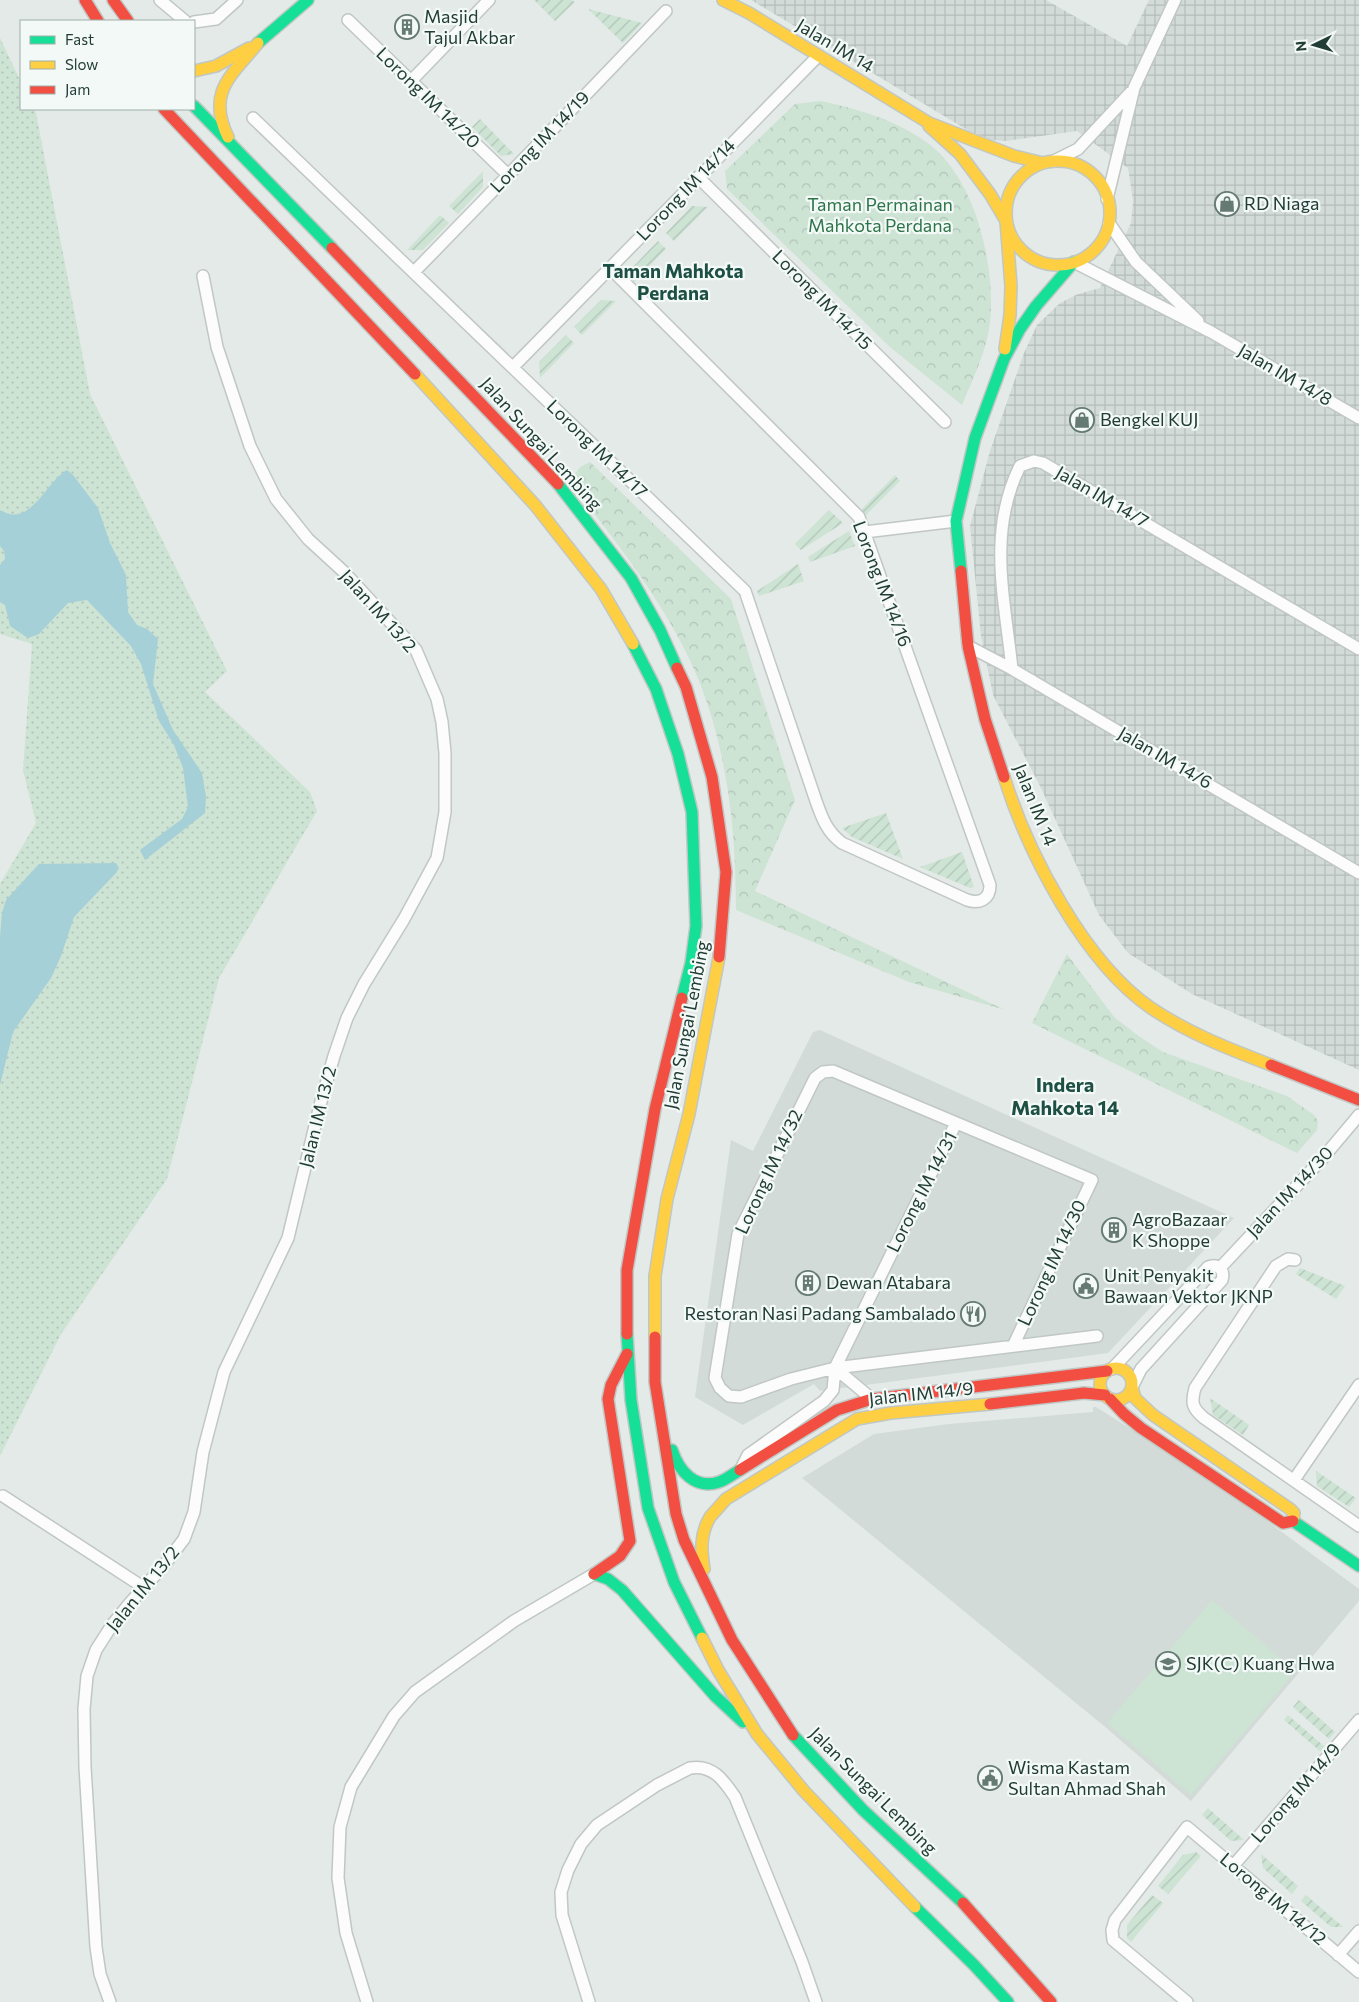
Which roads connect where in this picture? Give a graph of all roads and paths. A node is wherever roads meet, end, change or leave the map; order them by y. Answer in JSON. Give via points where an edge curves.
{"nodes":[{"id":1,"x":85,"y":0,"type":"edge"},
{"id":2,"x":113,"y":0,"type":"edge"},
{"id":3,"x":160,"y":0,"type":"edge"},
{"id":4,"x":237,"y":0,"type":"edge"},
{"id":5,"x":308,"y":0,"type":"edge"},
{"id":6,"x":489,"y":0,"type":"edge"},
{"id":7,"x":723,"y":0,"type":"edge"},
{"id":8,"x":1175,"y":0,"type":"edge"},
{"id":9,"x":666,"y":11,"type":"dead end"},
{"id":10,"x":97,"y":20,"type":"edge"},
{"id":11,"x":127,"y":20,"type":"edge"},
{"id":12,"x":184,"y":20,"type":"edge"},
{"id":13,"x":348,"y":20,"type":"dead end"},
{"id":14,"x":195,"y":22,"type":"edge"},
{"id":15,"x":258,"y":43,"type":"junction"},
{"id":16,"x":818,"y":56,"type":"junction"},
{"id":17,"x":195,"y":71,"type":"edge"},
{"id":18,"x":411,"y":81,"type":"junction"},
{"id":19,"x":1134,"y":88,"type":"junction"},
{"id":20,"x":195,"y":107,"type":"edge"},
{"id":21,"x":165,"y":110,"type":"edge"},
{"id":22,"x":254,"y":118,"type":"dead end"},
{"id":23,"x":929,"y":124,"type":"junction"},
{"id":24,"x":233,"y":145,"type":"junction"},
{"id":25,"x":1049,"y":162,"type":"junction"},
{"id":26,"x":508,"y":175,"type":"junction"},
{"id":27,"x":698,"y":177,"type":"junction"},
{"id":28,"x":1107,"y":199,"type":"junction"},
{"id":29,"x":1006,"y":221,"type":"junction"},
{"id":30,"x":1108,"y":223,"type":"junction"},
{"id":31,"x":1074,"y":262,"type":"junction"},
{"id":32,"x":610,"y":268,"type":"junction"},
{"id":33,"x":414,"y":272,"type":"junction"},
{"id":34,"x":203,"y":276,"type":"dead end"},
{"id":35,"x":1210,"y":332,"type":"junction"},
{"id":36,"x":1004,"y":359,"type":"junction"},
{"id":37,"x":513,"y":367,"type":"junction"},
{"id":38,"x":1359,"y":418,"type":"edge"},
{"id":39,"x":945,"y":422,"type":"dead end"},
{"id":40,"x":956,"y":521,"type":"junction"},
{"id":41,"x":865,"y":532,"type":"junction"},
{"id":42,"x":968,"y":646,"type":"junction"},
{"id":43,"x":1359,"y":649,"type":"edge"},
{"id":44,"x":1012,"y":669,"type":"junction"},
{"id":45,"x":1359,"y":873,"type":"edge"},
{"id":46,"x":986,"y":898,"type":"joint"},
{"id":47,"x":1359,"y":1100,"type":"edge"},
{"id":48,"x":1359,"y":1115,"type":"edge"},
{"id":49,"x":956,"y":1123,"type":"junction"},
{"id":50,"x":1295,"y":1260,"type":"dead end"},
{"id":51,"x":1220,"y":1268,"type":"junction"},
{"id":52,"x":1096,"y":1336,"type":"dead end"},
{"id":53,"x":1013,"y":1346,"type":"junction"},
{"id":54,"x":627,"y":1354,"type":"junction"},
{"id":55,"x":835,"y":1368,"type":"junction"},
{"id":56,"x":1110,"y":1370,"type":"junction"},
{"id":57,"x":655,"y":1382,"type":"junction"},
{"id":58,"x":1359,"y":1385,"type":"edge"},
{"id":59,"x":1132,"y":1387,"type":"junction"},
{"id":60,"x":1108,"y":1397,"type":"junction"},
{"id":61,"x":872,"y":1399,"type":"junction"},
{"id":62,"x":740,"y":1470,"type":"junction"},
{"id":63,"x":1294,"y":1480,"type":"junction"},
{"id":64,"x":3,"y":1496,"type":"dead end"},
{"id":65,"x":1293,"y":1521,"type":"junction"},
{"id":66,"x":1359,"y":1526,"type":"edge"},
{"id":67,"x":1359,"y":1566,"type":"edge"},
{"id":68,"x":594,"y":1574,"type":"junction"},
{"id":69,"x":144,"y":1587,"type":"junction"},
{"id":70,"x":707,"y":1588,"type":"junction"},
{"id":71,"x":1359,"y":1720,"type":"edge"},
{"id":72,"x":757,"y":1734,"type":"junction"},
{"id":73,"x":1233,"y":1866,"type":"junction"},
{"id":74,"x":1359,"y":1931,"type":"edge"},
{"id":75,"x":1338,"y":1955,"type":"junction"},
{"id":76,"x":1359,"y":1972,"type":"edge"},
{"id":77,"x":110,"y":2002,"type":"edge"},
{"id":78,"x":367,"y":2002,"type":"edge"},
{"id":79,"x":589,"y":2002,"type":"edge"},
{"id":80,"x":816,"y":2002,"type":"edge"},
{"id":81,"x":1008,"y":2002,"type":"edge"},
{"id":82,"x":1051,"y":2002,"type":"edge"},
{"id":83,"x":1187,"y":2002,"type":"edge"}],
"edges":[{"from":1,"to":10,"type":"main road"},
{"from":2,"to":11,"type":"main road"},
{"from":3,"to":12,"type":"street"},
{"from":4,"to":14,"type":"street","via":[[216,18]]},
{"from":5,"to":15,"type":"main road"},
{"from":6,"to":18,"type":"street"},
{"from":7,"to":16,"type":"main road","name":"Jalan IM 14"},
{"from":8,"to":19,"type":"street"},
{"from":9,"to":26,"type":"street","name":"Lorong IM 14/19"},
{"from":13,"to":18,"type":"street","name":"Lorong IM 14/20"},
{"from":15,"to":17,"type":"main road","via":[[216,66]]},
{"from":15,"to":24,"type":"main road","via":[[220,93],[220,116]]},
{"from":16,"to":23,"type":"main road","name":"Jalan IM 14"},
{"from":16,"to":27,"type":"street","name":"Lorong IM 14/14"},
{"from":18,"to":26,"type":"street","name":"Lorong IM 14/20"},
{"from":19,"to":25,"type":"street","via":[[1078,149]]},
{"from":19,"to":28,"type":"street"},
{"from":20,"to":24,"type":"main road","name":"Jalan Sungai Lembing"},
{"from":21,"to":54,"type":"main road","name":"Jalan Sungai Lembing","via":[[382,338],[535,505],[601,588],[656,689],[678,754],[692,812],[696,926],[691,963],[655,1109],[627,1270]]},
{"from":22,"to":33,"type":"street","name":"Lorong IM 14/17"},
{"from":23,"to":25,"type":"main road","via":[[931,122],[1012,155]]},
{"from":23,"to":29,"type":"main road","via":[[960,154]]},
{"from":24,"to":57,"type":"main road","name":"Jalan Sungai Lembing","via":[[562,488],[631,578],[686,687],[712,777],[726,872],[721,948],[689,1114],[667,1199],[655,1276]]},
{"from":25,"to":28,"type":"main road","via":[[1077,165],[1087,170],[1103,188]]},
{"from":25,"to":29,"type":"main road","via":[[1025,173],[1011,190]]},
{"from":26,"to":33,"type":"street","name":"Lorong IM 14/19"},
{"from":27,"to":32,"type":"street","name":"Lorong IM 14/14"},
{"from":27,"to":39,"type":"street","name":"Lorong IM 14/15"},
{"from":28,"to":30,"type":"main road"},
{"from":29,"to":31,"type":"main road","via":[[1016,244],[1036,261],[1062,265]]},
{"from":29,"to":36,"type":"main road","via":[[1011,286]]},
{"from":30,"to":31,"type":"main road","via":[[1099,245]]},
{"from":30,"to":35,"type":"street","name":"Jalan IM 14/8","via":[[1136,262]]},
{"from":31,"to":35,"type":"street","name":"Jalan IM 14/8"},
{"from":31,"to":36,"type":"main road","via":[[1036,306]]},
{"from":32,"to":37,"type":"street","name":"Lorong IM 14/14"},
{"from":32,"to":41,"type":"street","name":"Lorong IM 14/16","via":[[859,517]]},
{"from":33,"to":37,"type":"street","name":"Lorong IM 14/17"},
{"from":34,"to":69,"type":"street","name":"Jalan IM 13/2","via":[[217,347],[250,446],[276,499],[308,538],[416,650],[437,699],[442,722],[446,812],[437,858],[347,1018],[308,1151],[288,1238],[224,1372],[203,1452],[194,1512],[184,1538]]},
{"from":35,"to":38,"type":"street","name":"Jalan IM 14/8"},
{"from":36,"to":40,"type":"main road","name":"Jalan IM 14","via":[[975,438]]},
{"from":37,"to":46,"type":"street","name":"Lorong IM 14/17","via":[[745,591],[824,824],[830,833],[842,843],[967,900],[975,902]]},
{"from":40,"to":41,"type":"street"},
{"from":40,"to":42,"type":"main road","name":"Jalan IM 14"},
{"from":41,"to":46,"type":"street","name":"Lorong IM 14/16","via":[[988,878],[990,890]]},
{"from":42,"to":44,"type":"street","name":"Jalan IM 14/6"},
{"from":42,"to":47,"type":"main road","name":"Jalan IM 14","via":[[985,719],[1009,793],[1043,870],[1082,938],[1150,1008],[1190,1032]]},
{"from":43,"to":44,"type":"street","name":"Jalan IM 14/7","via":[[1043,463],[1034,461],[1020,466],[1005,508],[1001,533],[1000,556]]},
{"from":44,"to":45,"type":"street","name":"Jalan IM 14/6"},
{"from":48,"to":51,"type":"street","name":"Jalan IM 14/30"},
{"from":49,"to":53,"type":"street","name":"Lorong IM 14/30","via":[[1092,1180]]},
{"from":49,"to":55,"type":"street","name":"Lorong IM 14/31"},
{"from":49,"to":55,"type":"street","name":"Lorong IM 14/32","via":[[833,1071],[823,1072],[815,1078],[738,1234],[715,1378],[729,1396],[741,1397]]},
{"from":50,"to":63,"type":"street","via":[[1288,1259],[1276,1266],[1195,1388],[1192,1404],[1204,1418]]},
{"from":51,"to":56,"type":"street","name":"Jalan IM 14/30","via":[[1208,1267]]},
{"from":51,"to":59,"type":"street","name":"Jalan IM 14/30","via":[[1222,1280],[1141,1369]]},
{"from":52,"to":53,"type":"street"},
{"from":53,"to":55,"type":"street"},
{"from":54,"to":68,"type":"main road","via":[[611,1385],[608,1399],[630,1541],[619,1558]]},
{"from":54,"to":72,"type":"main road","name":"Jalan Sungai Lembing","via":[[648,1508],[674,1582],[718,1670]]},
{"from":55,"to":61,"type":"street"},
{"from":55,"to":62,"type":"street","name":"Lorong IM 14/31","via":[[832,1390],[824,1401],[748,1455]]},
{"from":56,"to":59,"type":"main road","via":[[1123,1369],[1127,1372]]},
{"from":56,"to":60,"type":"main road","via":[[1100,1385]]},
{"from":56,"to":61,"type":"main road","name":"Jalan IM 14/9"},
{"from":57,"to":62,"type":"main road","name":"Jalan IM 14/9","via":[[671,1450],[680,1470],[692,1479],[710,1483]]},
{"from":57,"to":70,"type":"main road","name":"Jalan Sungai Lembing","via":[[676,1514],[684,1540]]},
{"from":58,"to":63,"type":"street"},
{"from":59,"to":60,"type":"main road","via":[[1126,1397],[1116,1400]]},
{"from":59,"to":65,"type":"main road","via":[[1143,1408],[1290,1509]]},
{"from":60,"to":65,"type":"main road","via":[[1133,1421],[1283,1523]]},
{"from":60,"to":70,"type":"main road","name":"Jalan IM 14/9","via":[[1084,1393],[856,1419],[726,1498],[710,1516],[700,1545]]},
{"from":61,"to":62,"type":"main road","name":"Jalan IM 14/9","via":[[837,1410]]},
{"from":63,"to":66,"type":"street"},
{"from":64,"to":69,"type":"street"},
{"from":65,"to":67,"type":"main road"},
{"from":68,"to":72,"type":"main road","via":[[608,1579],[622,1590],[715,1696]]},
{"from":68,"to":78,"type":"street","via":[[514,1621],[415,1692],[394,1716],[351,1786],[340,1827],[338,1878],[346,1933]]},
{"from":69,"to":77,"type":"street","name":"Jalan IM 13/2","via":[[96,1650],[87,1676],[84,1709],[96,1947],[100,1974]]},
{"from":70,"to":82,"type":"main road","name":"Jalan Sungai Lembing","via":[[732,1640],[790,1731],[863,1810],[958,1898]]},
{"from":71,"to":73,"type":"street","name":"Lorong IM 14/9"},
{"from":72,"to":81,"type":"main road","name":"Jalan Sungai Lembing","via":[[818,1806]]},
{"from":73,"to":75,"type":"street","name":"Lorong IM 14/12"},
{"from":73,"to":83,"type":"street","name":"Lorong IM 14/12","via":[[1187,1827],[1114,1920],[1113,1940]]},
{"from":74,"to":75,"type":"street"},
{"from":75,"to":76,"type":"street","name":"Lorong IM 14/12"},
{"from":79,"to":80,"type":"street","via":[[562,1914],[561,1892],[568,1870],[581,1844],[597,1825],[657,1785],[696,1767],[722,1777],[735,1797]]}]}
